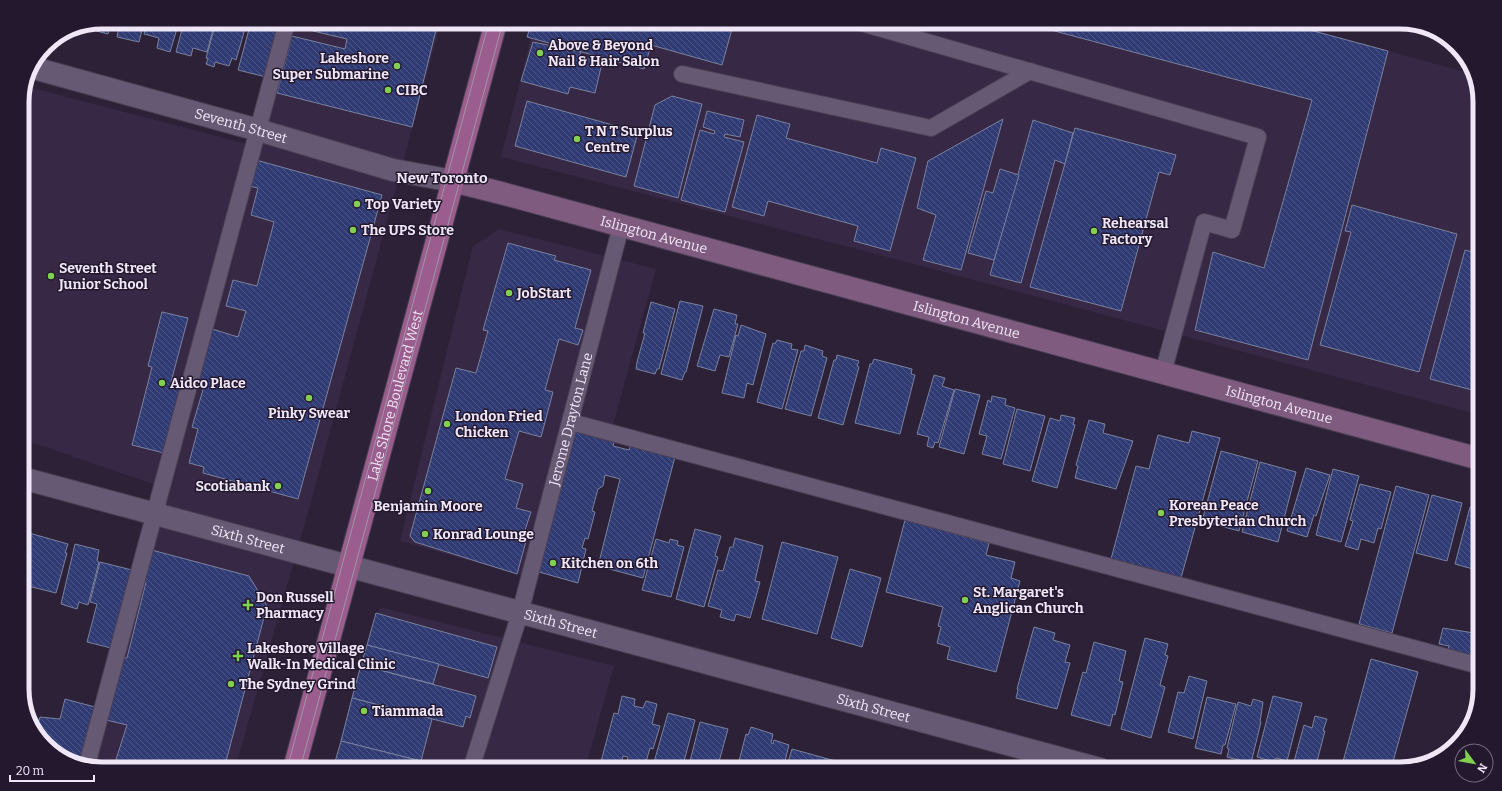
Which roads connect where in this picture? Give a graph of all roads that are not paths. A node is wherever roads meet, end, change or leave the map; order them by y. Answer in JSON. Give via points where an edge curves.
{"nodes":[{"id":1,"x":285,"y":29,"type":"edge"},
{"id":2,"x":494,"y":29,"type":"edge"},
{"id":3,"x":882,"y":29,"type":"edge"},
{"id":4,"x":37,"y":69,"type":"edge"},
{"id":5,"x":1030,"y":72,"type":"junction"},
{"id":6,"x":682,"y":74,"type":"dead end"},
{"id":7,"x":258,"y":130,"type":"junction"},
{"id":8,"x":453,"y":181,"type":"junction"},
{"id":9,"x":621,"y":226,"type":"junction"},
{"id":10,"x":1163,"y":373,"type":"junction"},
{"id":11,"x":571,"y":422,"type":"junction"},
{"id":12,"x":1473,"y":457,"type":"edge"},
{"id":13,"x":29,"y":480,"type":"edge"},
{"id":14,"x":154,"y":514,"type":"junction"},
{"id":15,"x":348,"y":566,"type":"junction"},
{"id":16,"x":520,"y":613,"type":"junction"},
{"id":17,"x":1473,"y":664,"type":"edge"},
{"id":18,"x":88,"y":761,"type":"edge"},
{"id":19,"x":296,"y":762,"type":"edge"},
{"id":20,"x":473,"y":762,"type":"edge"},
{"id":21,"x":1074,"y":762,"type":"edge"}],
"edges":[{"from":1,"to":7,"type":"lane"},
{"from":2,"to":8,"type":"main road","name":"Lake Shore Boulevard West"},
{"from":3,"to":5,"type":"lane"},
{"from":4,"to":7,"type":"street","name":"Seventh Street"},
{"from":5,"to":6,"type":"lane","via":[[931,128]]},
{"from":5,"to":10,"type":"lane","via":[[1258,137],[1232,230],[1204,222]]},
{"from":7,"to":8,"type":"street","name":"Seventh Street","via":[[393,170]]},
{"from":7,"to":14,"type":"lane"},
{"from":8,"to":9,"type":"main road","name":"Islington Avenue"},
{"from":8,"to":15,"type":"main road","name":"Lake Shore Boulevard West"},
{"from":9,"to":10,"type":"main road","name":"Islington Avenue"},
{"from":9,"to":11,"type":"lane","name":"Jerome Drayton Lane"},
{"from":10,"to":12,"type":"main road","name":"Islington Avenue"},
{"from":11,"to":16,"type":"lane","name":"Jerome Drayton Lane"},
{"from":11,"to":17,"type":"lane"},
{"from":13,"to":14,"type":"street","name":"Sixth Street"},
{"from":14,"to":15,"type":"street","name":"Sixth Street"},
{"from":14,"to":18,"type":"lane"},
{"from":15,"to":16,"type":"street","name":"Sixth Street"},
{"from":15,"to":19,"type":"main road","name":"Lake Shore Boulevard West"},
{"from":16,"to":20,"type":"lane","name":"Jerome Drayton Lane"},
{"from":16,"to":21,"type":"street","name":"Sixth Street"}]}
